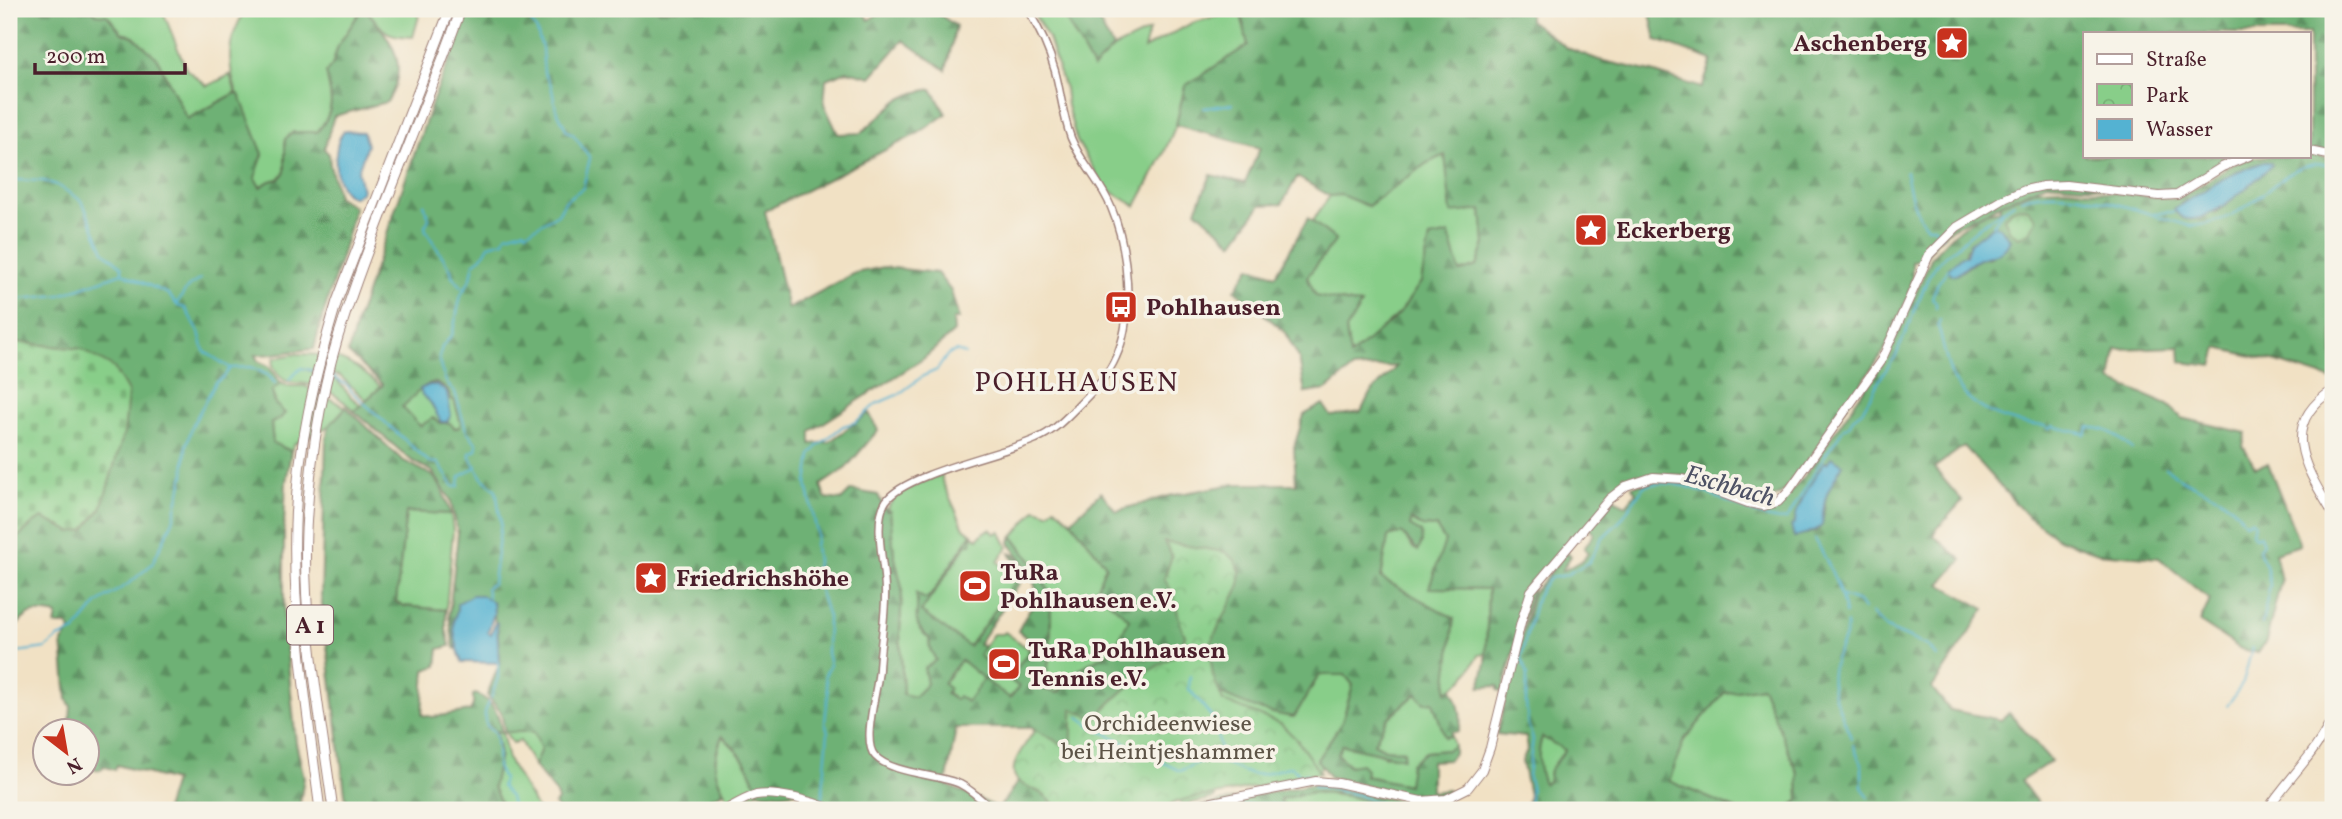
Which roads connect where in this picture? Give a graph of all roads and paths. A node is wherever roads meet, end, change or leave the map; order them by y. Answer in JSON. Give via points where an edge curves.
{"nodes":[{"id":1,"x":450,"y":9,"type":"edge"},
{"id":2,"x":461,"y":9,"type":"edge"},
{"id":3,"x":1027,"y":9,"type":"edge"},
{"id":4,"x":2310,"y":151,"type":"edge"},
{"id":5,"x":2333,"y":156,"type":"edge"},
{"id":6,"x":2244,"y":158,"type":"edge"},
{"id":7,"x":2333,"y":390,"type":"edge"},
{"id":8,"x":2333,"y":514,"type":"edge"},
{"id":9,"x":2333,"y":716,"type":"edge"},
{"id":10,"x":320,"y":810,"type":"edge"},
{"id":11,"x":333,"y":810,"type":"edge"},
{"id":12,"x":725,"y":810,"type":"edge"},
{"id":13,"x":834,"y":810,"type":"edge"},
{"id":14,"x":993,"y":810,"type":"edge"},
{"id":15,"x":1174,"y":810,"type":"edge"},
{"id":16,"x":2267,"y":810,"type":"edge"}],
"edges":[{"from":1,"to":10,"type":"highway","number":"A 1","via":[[337,301],[302,447],[295,526],[296,602]]},
{"from":2,"to":11,"type":"highway","number":"A 1","via":[[345,313],[315,440],[306,533],[307,601]]},
{"from":3,"to":14,"type":"street","via":[[1055,69],[1073,142],[1112,209],[1125,260],[1126,306],[1119,350],[1098,384],[1056,428],[1040,438],[938,472],[891,495],[880,513],[885,591],[869,744],[882,762],[960,785]]},
{"from":4,"to":5,"type":"main road"},
{"from":6,"to":15,"type":"main road","via":[[2173,196],[2066,185],[2028,188],[1989,207],[1943,239],[1925,262],[1882,359],[1783,497],[1772,505],[1759,505],[1673,477],[1626,485],[1531,592],[1488,755],[1474,782],[1461,793],[1421,801],[1316,781]]},
{"from":7,"to":8,"type":"main road","via":[[2310,410],[2300,442],[2307,468]]},
{"from":9,"to":16,"type":"main road","via":[[2322,739]]},
{"from":12,"to":13,"type":"main road","via":[[762,795]]}]}
